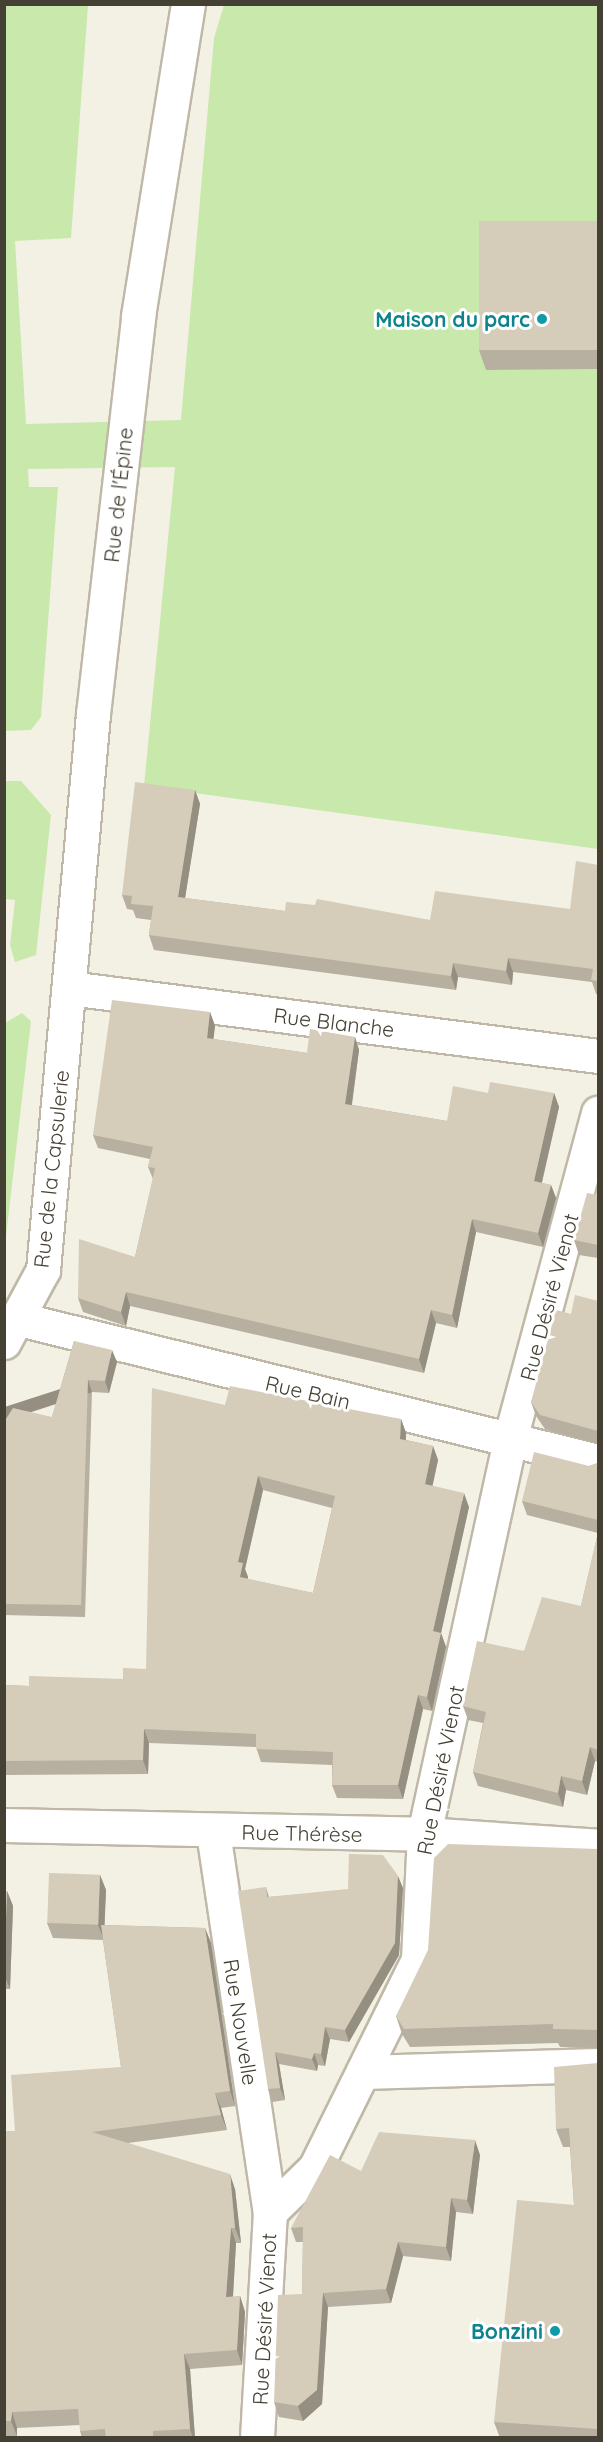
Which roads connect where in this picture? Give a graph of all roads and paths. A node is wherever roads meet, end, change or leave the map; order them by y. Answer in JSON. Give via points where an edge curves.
{"nodes":[{"id":1,"x":188,"y":4,"type":"edge"},
{"id":2,"x":69,"y":987,"type":"junction"},
{"id":3,"x":598,"y":1056,"type":"edge"},
{"id":4,"x":598,"y":1113,"type":"edge"},
{"id":5,"x":12,"y":1330,"type":"edge"},
{"id":6,"x":510,"y":1439,"type":"junction"},
{"id":7,"x":598,"y":1461,"type":"edge"},
{"id":8,"x":4,"y":1825,"type":"edge"},
{"id":9,"x":213,"y":1832,"type":"junction"},
{"id":10,"x":424,"y":1834,"type":"junction"},
{"id":11,"x":598,"y":1846,"type":"edge"},
{"id":12,"x":598,"y":2065,"type":"edge"},
{"id":13,"x":363,"y":2072,"type":"junction"},
{"id":14,"x":270,"y":2212,"type":"junction"},
{"id":15,"x":257,"y":2438,"type":"edge"}],
"edges":[{"from":1,"to":2,"type":"street","name":"Rue de l'Épine","via":[[138,316]]},
{"from":2,"to":3,"type":"street","name":"Rue Blanche"},
{"from":2,"to":5,"type":"street","name":"Rue de la Capsulerie","via":[[43,1270]]},
{"from":4,"to":6,"type":"street","name":"Rue Désiré Vienot"},
{"from":5,"to":6,"type":"street","name":"Rue Bain"},
{"from":6,"to":7,"type":"street","name":"Rue Bain"},
{"from":6,"to":10,"type":"street","name":"Rue Désiré Vienot"},
{"from":8,"to":9,"type":"street","name":"Rue Thérèse"},
{"from":9,"to":10,"type":"street","name":"Rue Thérèse"},
{"from":9,"to":14,"type":"street","name":"Rue Nouvelle"},
{"from":10,"to":11,"type":"street","name":"Rue Thérèse"},
{"from":10,"to":13,"type":"street","name":"Rue Désiré Vienot","via":[[418,1960]]},
{"from":12,"to":13,"type":"street"},
{"from":13,"to":14,"type":"street","name":"Rue Désiré Vienot","via":[[315,2168]]},
{"from":14,"to":15,"type":"street","name":"Rue Désiré Vienot"}]}
